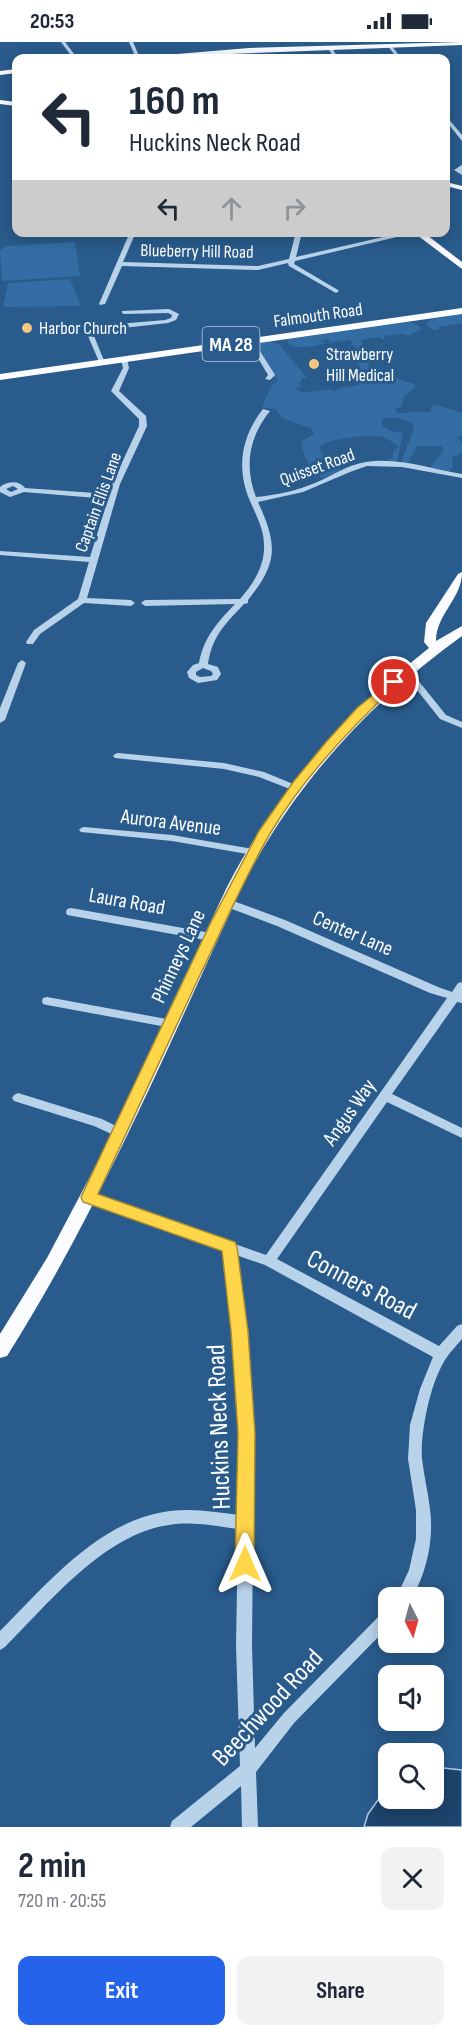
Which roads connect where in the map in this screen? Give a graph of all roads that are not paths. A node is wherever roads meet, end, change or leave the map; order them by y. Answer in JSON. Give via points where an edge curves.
{"nodes":[{"id":1,"x":243,"y":42,"type":"edge"},
{"id":2,"x":456,"y":43,"type":"edge"},
{"id":3,"x":416,"y":44,"type":"edge"},
{"id":4,"x":289,"y":46,"type":"edge"},
{"id":5,"x":389,"y":46,"type":"junction"},
{"id":6,"x":330,"y":47,"type":"edge"},
{"id":7,"x":256,"y":49,"type":"junction"},
{"id":8,"x":203,"y":54,"type":"edge"},
{"id":9,"x":258,"y":54,"type":"edge"},
{"id":10,"x":396,"y":54,"type":"edge"},
{"id":11,"x":450,"y":123,"type":"edge"},
{"id":12,"x":462,"y":139,"type":"edge"},
{"id":13,"x":462,"y":167,"type":"edge"},
{"id":14,"x":462,"y":173,"type":"edge"},
{"id":15,"x":131,"y":237,"type":"edge"},
{"id":16,"x":298,"y":237,"type":"edge"},
{"id":17,"x":394,"y":237,"type":"edge"},
{"id":18,"x":423,"y":237,"type":"edge"},
{"id":19,"x":291,"y":261,"type":"junction"},
{"id":20,"x":119,"y":264,"type":"junction"},
{"id":21,"x":462,"y":266,"type":"edge"},
{"id":22,"x":336,"y":291,"type":"dead end"},
{"id":23,"x":102,"y":304,"type":"dead end"},
{"id":24,"x":462,"y":311,"type":"edge"},
{"id":25,"x":124,"y":312,"type":"dead end"},
{"id":26,"x":251,"y":341,"type":"junction"},
{"id":27,"x":124,"y":359,"type":"junction"},
{"id":28,"x":102,"y":363,"type":"junction"},
{"id":29,"x":0,"y":377,"type":"edge"},
{"id":30,"x":268,"y":379,"type":"dead end"},
{"id":31,"x":266,"y":411,"type":"dead end"},
{"id":32,"x":462,"y":476,"type":"edge"},
{"id":33,"x":23,"y":490,"type":"dead end"},
{"id":34,"x":112,"y":497,"type":"junction"},
{"id":35,"x":254,"y":500,"type":"junction"},
{"id":36,"x":0,"y":553,"type":"edge"},
{"id":37,"x":92,"y":560,"type":"junction"},
{"id":38,"x":462,"y":576,"type":"edge"},
{"id":39,"x":82,"y":600,"type":"junction"},
{"id":40,"x":245,"y":601,"type":"junction"},
{"id":41,"x":131,"y":603,"type":"dead end"},
{"id":42,"x":145,"y":603,"type":"dead end"},
{"id":43,"x":459,"y":635,"type":"edge"},
{"id":44,"x":30,"y":642,"type":"dead end"},
{"id":45,"x":436,"y":648,"type":"junction"},
{"id":46,"x":22,"y":663,"type":"dead end"},
{"id":47,"x":203,"y":665,"type":"dead end"},
{"id":48,"x":406,"y":671,"type":"junction"},
{"id":49,"x":0,"y":720,"type":"edge"},
{"id":50,"x":462,"y":725,"type":"edge"},
{"id":51,"x":118,"y":756,"type":"dead end"},
{"id":52,"x":295,"y":788,"type":"junction"},
{"id":53,"x":84,"y":830,"type":"dead end"},
{"id":54,"x":253,"y":852,"type":"junction"},
{"id":55,"x":228,"y":903,"type":"junction"},
{"id":56,"x":71,"y":912,"type":"dead end"},
{"id":57,"x":211,"y":937,"type":"junction"},
{"id":58,"x":462,"y":986,"type":"edge"},
{"id":59,"x":458,"y":998,"type":"edge"},
{"id":60,"x":47,"y":1001,"type":"dead end"},
{"id":61,"x":172,"y":1024,"type":"junction"},
{"id":62,"x":385,"y":1096,"type":"junction"},
{"id":63,"x":18,"y":1098,"type":"dead end"},
{"id":64,"x":120,"y":1133,"type":"junction"},
{"id":65,"x":462,"y":1133,"type":"edge"},
{"id":66,"x":88,"y":1197,"type":"junction"},
{"id":67,"x":229,"y":1247,"type":"junction"},
{"id":68,"x":269,"y":1261,"type":"junction"},
{"id":69,"x":462,"y":1330,"type":"edge"},
{"id":70,"x":0,"y":1350,"type":"edge"},
{"id":71,"x":441,"y":1354,"type":"junction"},
{"id":72,"x":245,"y":1523,"type":"junction"},
{"id":73,"x":408,"y":1587,"type":"edge"},
{"id":74,"x":378,"y":1627,"type":"edge"},
{"id":75,"x":0,"y":1642,"type":"edge"},
{"id":76,"x":248,"y":1770,"type":"junction"},
{"id":77,"x":178,"y":1827,"type":"edge"},
{"id":78,"x":250,"y":1827,"type":"edge"}],
"edges":[{"from":1,"to":7,"type":"main road"},
{"from":2,"to":3,"type":"main road"},
{"from":3,"to":5,"type":"main road"},
{"from":4,"to":6,"type":"main road"},
{"from":4,"to":7,"type":"main road"},
{"from":5,"to":6,"type":"main road"},
{"from":5,"to":10,"type":"street"},
{"from":7,"to":8,"type":"main road"},
{"from":7,"to":9,"type":"main road"},
{"from":11,"to":12,"type":"street"},
{"from":13,"to":14,"type":"street","via":[[457,170]]},
{"from":15,"to":20,"type":"street"},
{"from":16,"to":19,"type":"street"},
{"from":17,"to":19,"type":"street","name":"Blueberry Hill Road"},
{"from":18,"to":21,"type":"main road"},
{"from":19,"to":20,"type":"street","name":"Blueberry Hill Road","via":[[244,269]]},
{"from":19,"to":22,"type":"street","via":[[295,268]]},
{"from":20,"to":23,"type":"street"},
{"from":24,"to":26,"type":"main road","name":"Falmouth Road","number":"MA 28"},
{"from":25,"to":28,"type":"street","via":[[176,314],[170,321],[93,330],[90,336]]},
{"from":26,"to":27,"type":"main road","name":"Falmouth Road","number":"MA 28"},
{"from":26,"to":30,"type":"street","via":[[272,375]]},
{"from":27,"to":28,"type":"main road","name":"Falmouth Road","number":"MA 28"},
{"from":27,"to":34,"type":"street","name":"Captain Ellis Lane","via":[[126,368],[116,391],[144,422]]},
{"from":28,"to":29,"type":"main road","name":"Falmouth Road","number":"MA 28"},
{"from":31,"to":35,"type":"street","via":[[255,427],[246,453],[248,485]]},
{"from":32,"to":35,"type":"street","name":"Quisset Road","via":[[370,464],[348,469],[288,495]]},
{"from":33,"to":34,"type":"street"},
{"from":34,"to":37,"type":"street","name":"Captain Ellis Lane"},
{"from":35,"to":40,"type":"street","via":[[267,534],[268,554],[264,569]]},
{"from":36,"to":37,"type":"street"},
{"from":37,"to":39,"type":"street","name":"Captain Ellis Lane"},
{"from":38,"to":45,"type":"main road","via":[[430,629],[430,642]]},
{"from":39,"to":41,"type":"street"},
{"from":39,"to":44,"type":"street","via":[[37,632]]},
{"from":40,"to":42,"type":"street"},
{"from":40,"to":47,"type":"street","via":[[210,640]]},
{"from":43,"to":45,"type":"main road","name":"Phinneys Lane"},
{"from":45,"to":48,"type":"main road","name":"Phinneys Lane"},
{"from":46,"to":49,"type":"street"},
{"from":48,"to":50,"type":"street","via":[[443,717]]},
{"from":48,"to":52,"type":"main road","name":"Phinneys Lane","via":[[350,723]]},
{"from":51,"to":52,"type":"street","via":[[224,766],[261,774]]},
{"from":52,"to":54,"type":"main road","name":"Phinneys Lane"},
{"from":53,"to":54,"type":"street","name":"Aurora Avenue","via":[[172,838]]},
{"from":54,"to":55,"type":"main road","name":"Phinneys Lane"},
{"from":55,"to":57,"type":"main road","name":"Phinneys Lane"},
{"from":55,"to":59,"type":"street","name":"Center Lane"},
{"from":56,"to":57,"type":"street","name":"Laura Road"},
{"from":57,"to":61,"type":"main road","name":"Phinneys Lane"},
{"from":58,"to":59,"type":"street","name":"Angus Way"},
{"from":59,"to":62,"type":"street","name":"Angus Way"},
{"from":60,"to":61,"type":"street"},
{"from":61,"to":64,"type":"main road","name":"Phinneys Lane"},
{"from":62,"to":65,"type":"street"},
{"from":62,"to":68,"type":"street","name":"Angus Way"},
{"from":63,"to":64,"type":"street","via":[[98,1122]]},
{"from":64,"to":66,"type":"main road","name":"Phinneys Lane"},
{"from":66,"to":67,"type":"street"},
{"from":66,"to":70,"type":"main road","name":"Phinneys Lane","via":[[48,1275]]},
{"from":67,"to":68,"type":"street","name":"Conners Road"},
{"from":67,"to":72,"type":"street","name":"Huckins Neck Road","via":[[246,1425]]},
{"from":68,"to":71,"type":"street","name":"Conners Road"},
{"from":69,"to":71,"type":"street"},
{"from":71,"to":73,"type":"street","via":[[418,1415],[415,1452],[424,1520],[417,1568]]},
{"from":72,"to":75,"type":"street","via":[[179,1517],[134,1527],[104,1544]]},
{"from":72,"to":76,"type":"street","name":"Huckins Neck Road"},
{"from":74,"to":76,"type":"street","name":"Beechwood Road","via":[[289,1718]]},
{"from":76,"to":77,"type":"street","name":"Beechwood Road"},
{"from":76,"to":78,"type":"street","name":"Huckins Neck Road"}]}
